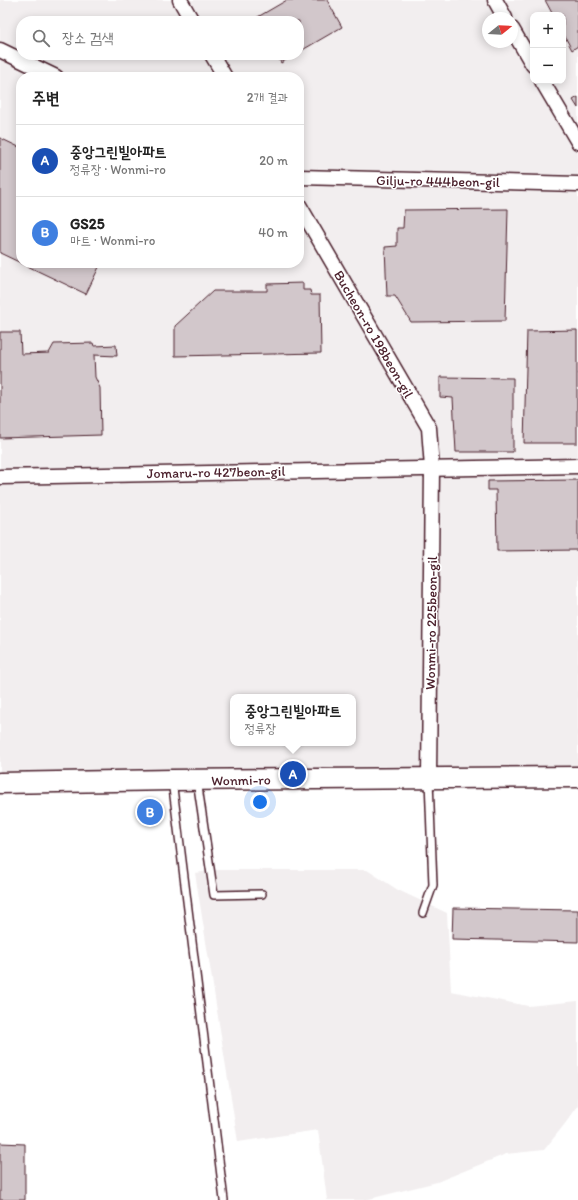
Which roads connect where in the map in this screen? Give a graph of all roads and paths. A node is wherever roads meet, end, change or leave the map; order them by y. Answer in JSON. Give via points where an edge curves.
{"nodes":[{"id":1,"x":180,"y":0,"type":"edge"},
{"id":2,"x":495,"y":0,"type":"edge"},
{"id":3,"x":502,"y":12,"type":"edge"},
{"id":4,"x":189,"y":16,"type":"edge"},
{"id":5,"x":518,"y":39,"type":"edge"},
{"id":6,"x":0,"y":50,"type":"edge"},
{"id":7,"x":16,"y":58,"type":"edge"},
{"id":8,"x":21,"y":60,"type":"edge"},
{"id":9,"x":215,"y":60,"type":"edge"},
{"id":10,"x":530,"y":60,"type":"edge"},
{"id":11,"x":46,"y":72,"type":"edge"},
{"id":12,"x":222,"y":72,"type":"edge"},
{"id":13,"x":544,"y":84,"type":"edge"},
{"id":14,"x":578,"y":142,"type":"edge"},
{"id":15,"x":304,"y":178,"type":"edge"},
{"id":16,"x":578,"y":184,"type":"edge"},
{"id":17,"x":304,"y":214,"type":"edge"},
{"id":18,"x":578,"y":466,"type":"edge"},
{"id":19,"x":432,"y":468,"type":"junction"},
{"id":20,"x":0,"y":477,"type":"edge"},
{"id":21,"x":578,"y":777,"type":"edge"},
{"id":22,"x":429,"y":778,"type":"junction"},
{"id":23,"x":172,"y":780,"type":"junction"},
{"id":24,"x":197,"y":780,"type":"junction"},
{"id":25,"x":0,"y":783,"type":"edge"},
{"id":26,"x":262,"y":894,"type":"dead end"},
{"id":27,"x":423,"y":913,"type":"dead end"},
{"id":28,"x":224,"y":1200,"type":"edge"}],
"edges":[{"from":1,"to":4,"type":"street"},
{"from":2,"to":3,"type":"street"},
{"from":5,"to":10,"type":"street"},
{"from":6,"to":7,"type":"street"},
{"from":8,"to":11,"type":"street"},
{"from":9,"to":12,"type":"street"},
{"from":13,"to":14,"type":"street"},
{"from":15,"to":16,"type":"street","name":"Gilju-ro 444beon-gil"},
{"from":17,"to":19,"type":"street","name":"Bucheon-ro 198beon-gil","via":[[429,428]]},
{"from":18,"to":19,"type":"street","name":"Jomaru-ro 427beon-gil"},
{"from":19,"to":20,"type":"street","name":"Jomaru-ro 427beon-gil"},
{"from":19,"to":22,"type":"street","name":"Wonmi-ro 225beon-gil"},
{"from":21,"to":22,"type":"street","name":"Wonmi-ro"},
{"from":22,"to":24,"type":"street","name":"Wonmi-ro"},
{"from":22,"to":27,"type":"lane","via":[[433,885]]},
{"from":23,"to":24,"type":"street","name":"Wonmi-ro"},
{"from":23,"to":25,"type":"street","name":"Wonmi-ro"},
{"from":23,"to":28,"type":"lane"},
{"from":24,"to":26,"type":"lane","via":[[214,895]]}]}
